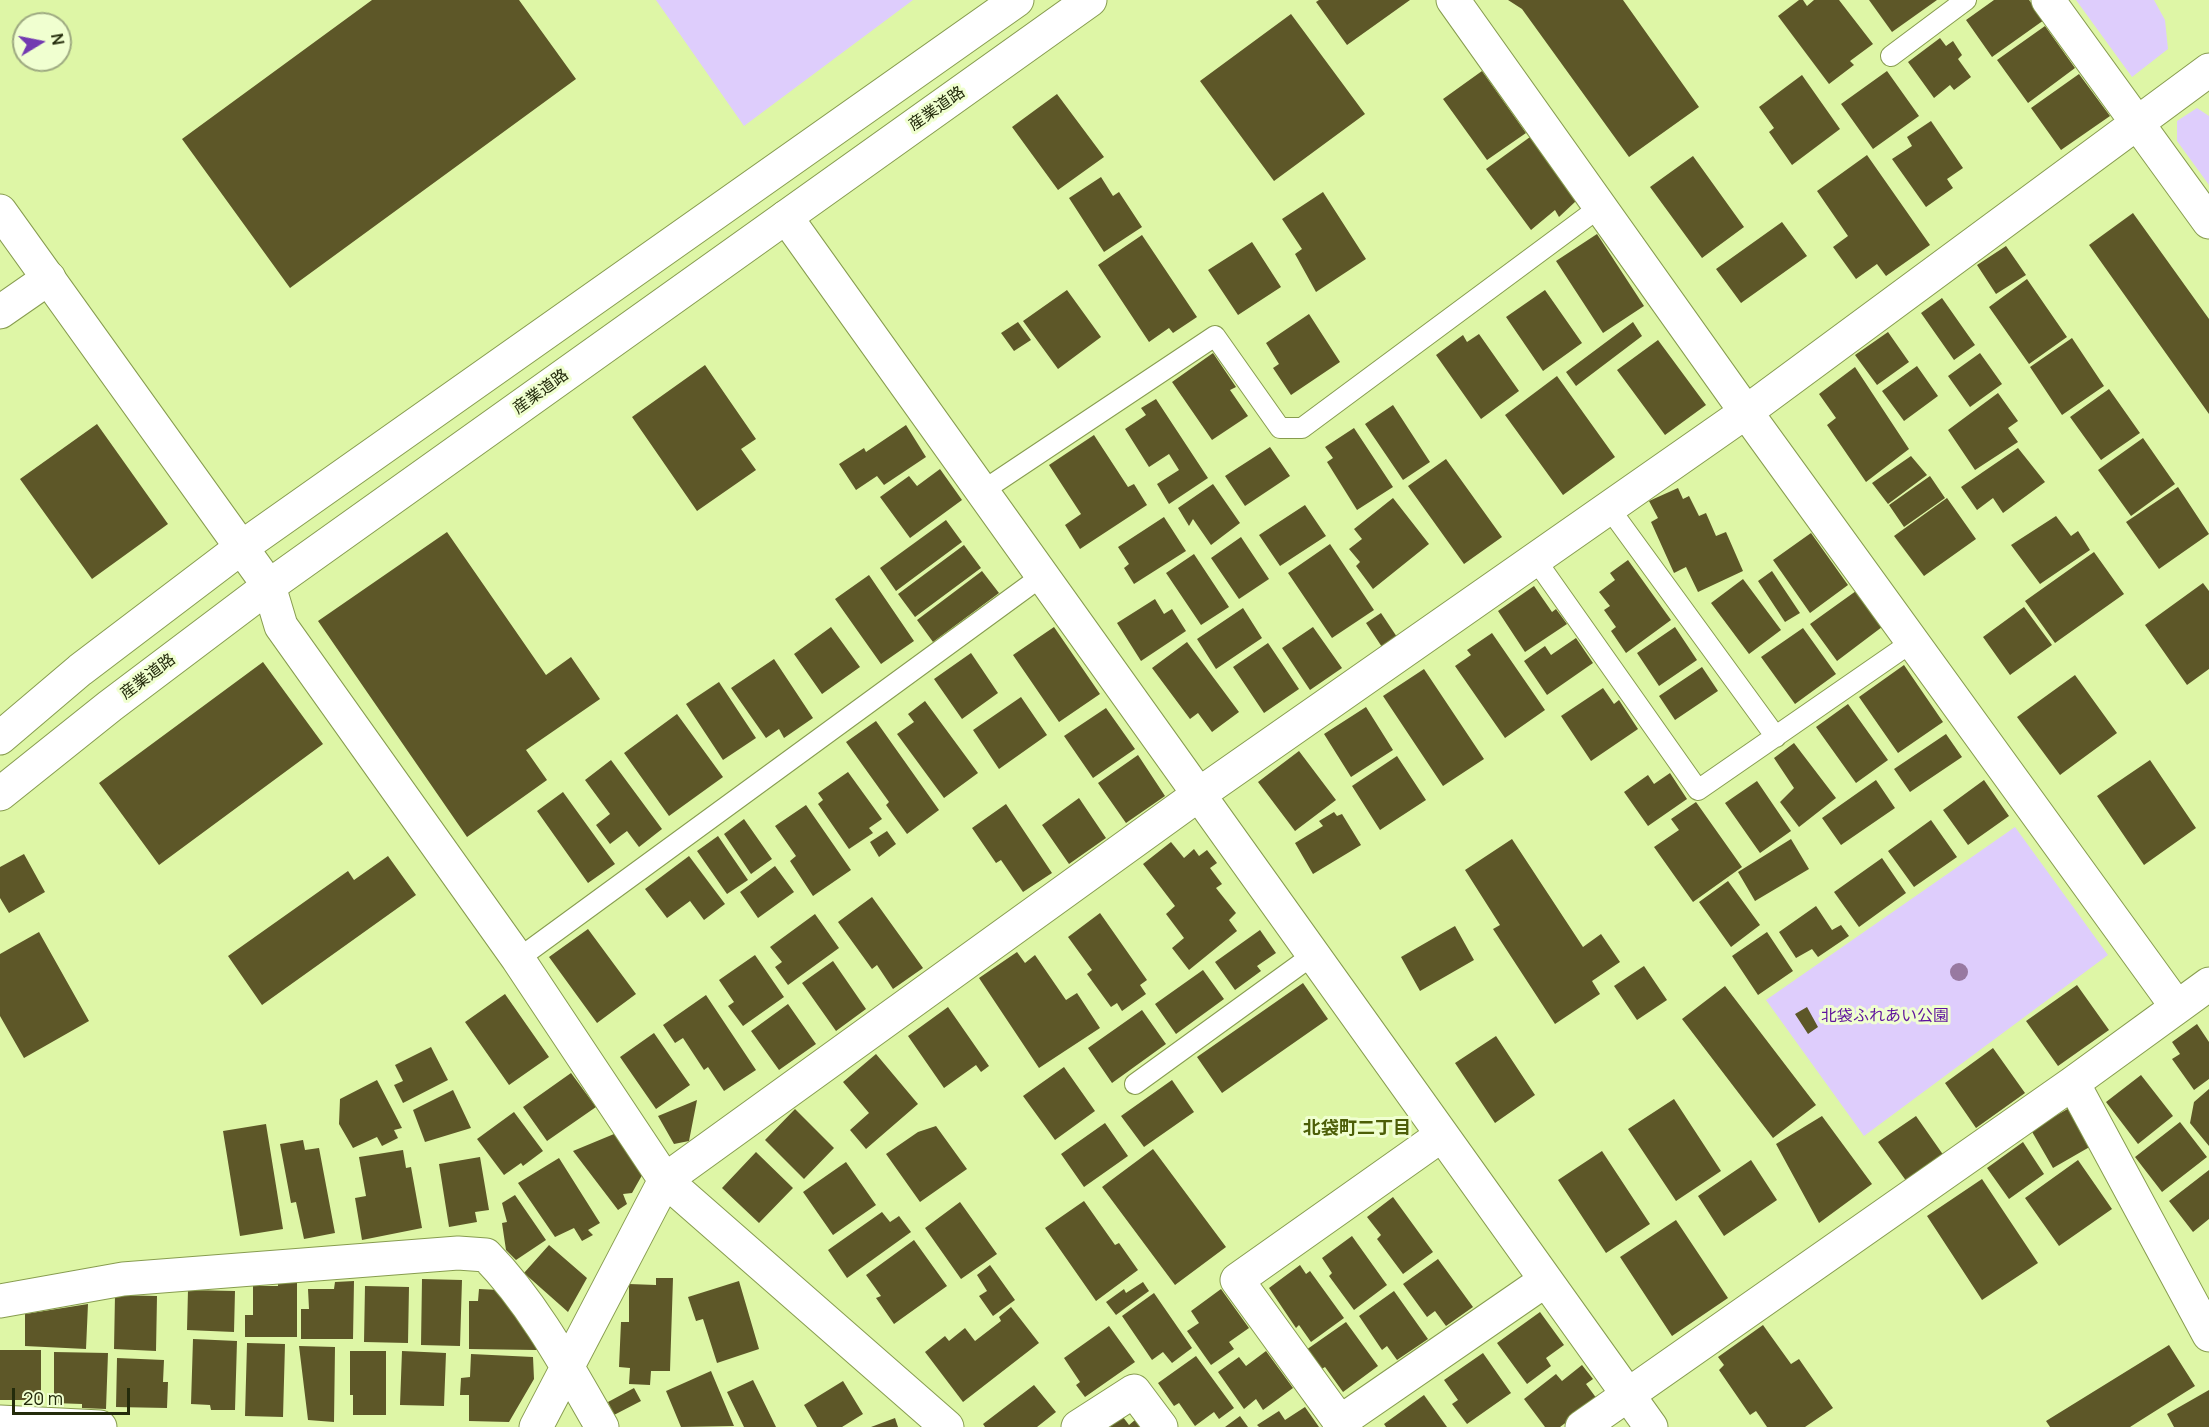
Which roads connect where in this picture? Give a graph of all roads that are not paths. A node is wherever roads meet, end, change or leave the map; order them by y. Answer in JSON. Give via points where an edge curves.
{"nodes":[{"id":1,"x":1017,"y":0,"type":"edge"},
{"id":2,"x":1090,"y":0,"type":"edge"},
{"id":3,"x":1453,"y":0,"type":"edge"},
{"id":4,"x":1966,"y":0,"type":"edge"},
{"id":5,"x":2048,"y":0,"type":"edge"},
{"id":6,"x":1891,"y":56,"type":"dead end"},
{"id":7,"x":2209,"y":70,"type":"edge"},
{"id":8,"x":2138,"y":123,"type":"junction"},
{"id":9,"x":1600,"y":207,"type":"junction"},
{"id":10,"x":0,"y":211,"type":"edge"},
{"id":11,"x":786,"y":217,"type":"junction"},
{"id":12,"x":2209,"y":222,"type":"edge"},
{"id":13,"x":48,"y":278,"type":"junction"},
{"id":14,"x":0,"y":312,"type":"edge"},
{"id":15,"x":1746,"y":412,"type":"junction"},
{"id":16,"x":981,"y":492,"type":"junction"},
{"id":17,"x":1609,"y":508,"type":"junction"},
{"id":18,"x":242,"y":547,"type":"junction"},
{"id":19,"x":1535,"y":560,"type":"junction"},
{"id":20,"x":1042,"y":576,"type":"junction"},
{"id":21,"x":269,"y":585,"type":"junction"},
{"id":22,"x":1912,"y":642,"type":"junction"},
{"id":23,"x":1776,"y":737,"type":"junction"},
{"id":24,"x":0,"y":738,"type":"edge"},
{"id":25,"x":0,"y":794,"type":"edge"},
{"id":26,"x":1198,"y":795,"type":"junction"},
{"id":27,"x":1313,"y":955,"type":"junction"},
{"id":28,"x":518,"y":959,"type":"junction"},
{"id":29,"x":2209,"y":984,"type":"edge"},
{"id":30,"x":2177,"y":1007,"type":"junction"},
{"id":31,"x":2073,"y":1083,"type":"junction"},
{"id":32,"x":1135,"y":1084,"type":"dead end"},
{"id":33,"x":1442,"y":1135,"type":"junction"},
{"id":34,"x":665,"y":1180,"type":"junction"},
{"id":35,"x":1546,"y":1280,"type":"junction"},
{"id":36,"x":0,"y":1301,"type":"edge"},
{"id":37,"x":2209,"y":1335,"type":"edge"},
{"id":38,"x":567,"y":1367,"type":"junction"},
{"id":39,"x":1628,"y":1393,"type":"junction"},
{"id":40,"x":0,"y":1422,"type":"edge"},
{"id":41,"x":100,"y":1427,"type":"edge"},
{"id":42,"x":536,"y":1427,"type":"edge"},
{"id":43,"x":602,"y":1427,"type":"edge"},
{"id":44,"x":947,"y":1427,"type":"edge"},
{"id":45,"x":1078,"y":1427,"type":"edge"},
{"id":46,"x":1161,"y":1427,"type":"edge"},
{"id":47,"x":1582,"y":1427,"type":"edge"},
{"id":48,"x":1651,"y":1427,"type":"edge"}],
"edges":[{"from":1,"to":18,"type":"street"},
{"from":2,"to":11,"type":"street","name":"産業道路"},
{"from":3,"to":9,"type":"street"},
{"from":4,"to":6,"type":"lane"},
{"from":5,"to":8,"type":"street"},
{"from":7,"to":8,"type":"street"},
{"from":8,"to":12,"type":"street"},
{"from":8,"to":15,"type":"street"},
{"from":9,"to":15,"type":"street"},
{"from":9,"to":16,"type":"lane","via":[[1302,428],[1280,428],[1215,336]]},
{"from":10,"to":13,"type":"street"},
{"from":11,"to":16,"type":"street"},
{"from":11,"to":21,"type":"street","name":"産業道路"},
{"from":13,"to":14,"type":"street"},
{"from":13,"to":18,"type":"street"},
{"from":15,"to":17,"type":"street"},
{"from":15,"to":22,"type":"street"},
{"from":16,"to":20,"type":"street"},
{"from":17,"to":19,"type":"street"},
{"from":17,"to":23,"type":"lane"},
{"from":18,"to":21,"type":"street"},
{"from":18,"to":24,"type":"street","via":[[80,670]]},
{"from":19,"to":23,"type":"lane","via":[[1698,790]]},
{"from":19,"to":26,"type":"street"},
{"from":20,"to":26,"type":"street"},
{"from":20,"to":28,"type":"lane"},
{"from":21,"to":25,"type":"street","name":"産業道路"},
{"from":21,"to":28,"type":"street","via":[[280,626]]},
{"from":22,"to":23,"type":"lane"},
{"from":22,"to":30,"type":"street"},
{"from":26,"to":27,"type":"street"},
{"from":26,"to":34,"type":"street"},
{"from":27,"to":32,"type":"lane"},
{"from":27,"to":33,"type":"street"},
{"from":28,"to":34,"type":"street"},
{"from":29,"to":30,"type":"street"},
{"from":30,"to":31,"type":"street"},
{"from":31,"to":37,"type":"street"},
{"from":31,"to":39,"type":"street"},
{"from":33,"to":35,"type":"street"},
{"from":33,"to":35,"type":"street","via":[[1236,1280],[1340,1422]]},
{"from":34,"to":38,"type":"street"},
{"from":34,"to":44,"type":"street"},
{"from":35,"to":39,"type":"street"},
{"from":36,"to":38,"type":"street","via":[[123,1279],[447,1254],[486,1255],[502,1271]]},
{"from":38,"to":42,"type":"street"},
{"from":38,"to":43,"type":"street"},
{"from":39,"to":47,"type":"street"},
{"from":39,"to":48,"type":"street"},
{"from":40,"to":41,"type":"street"},
{"from":45,"to":46,"type":"street","via":[[1134,1391]]}]}
